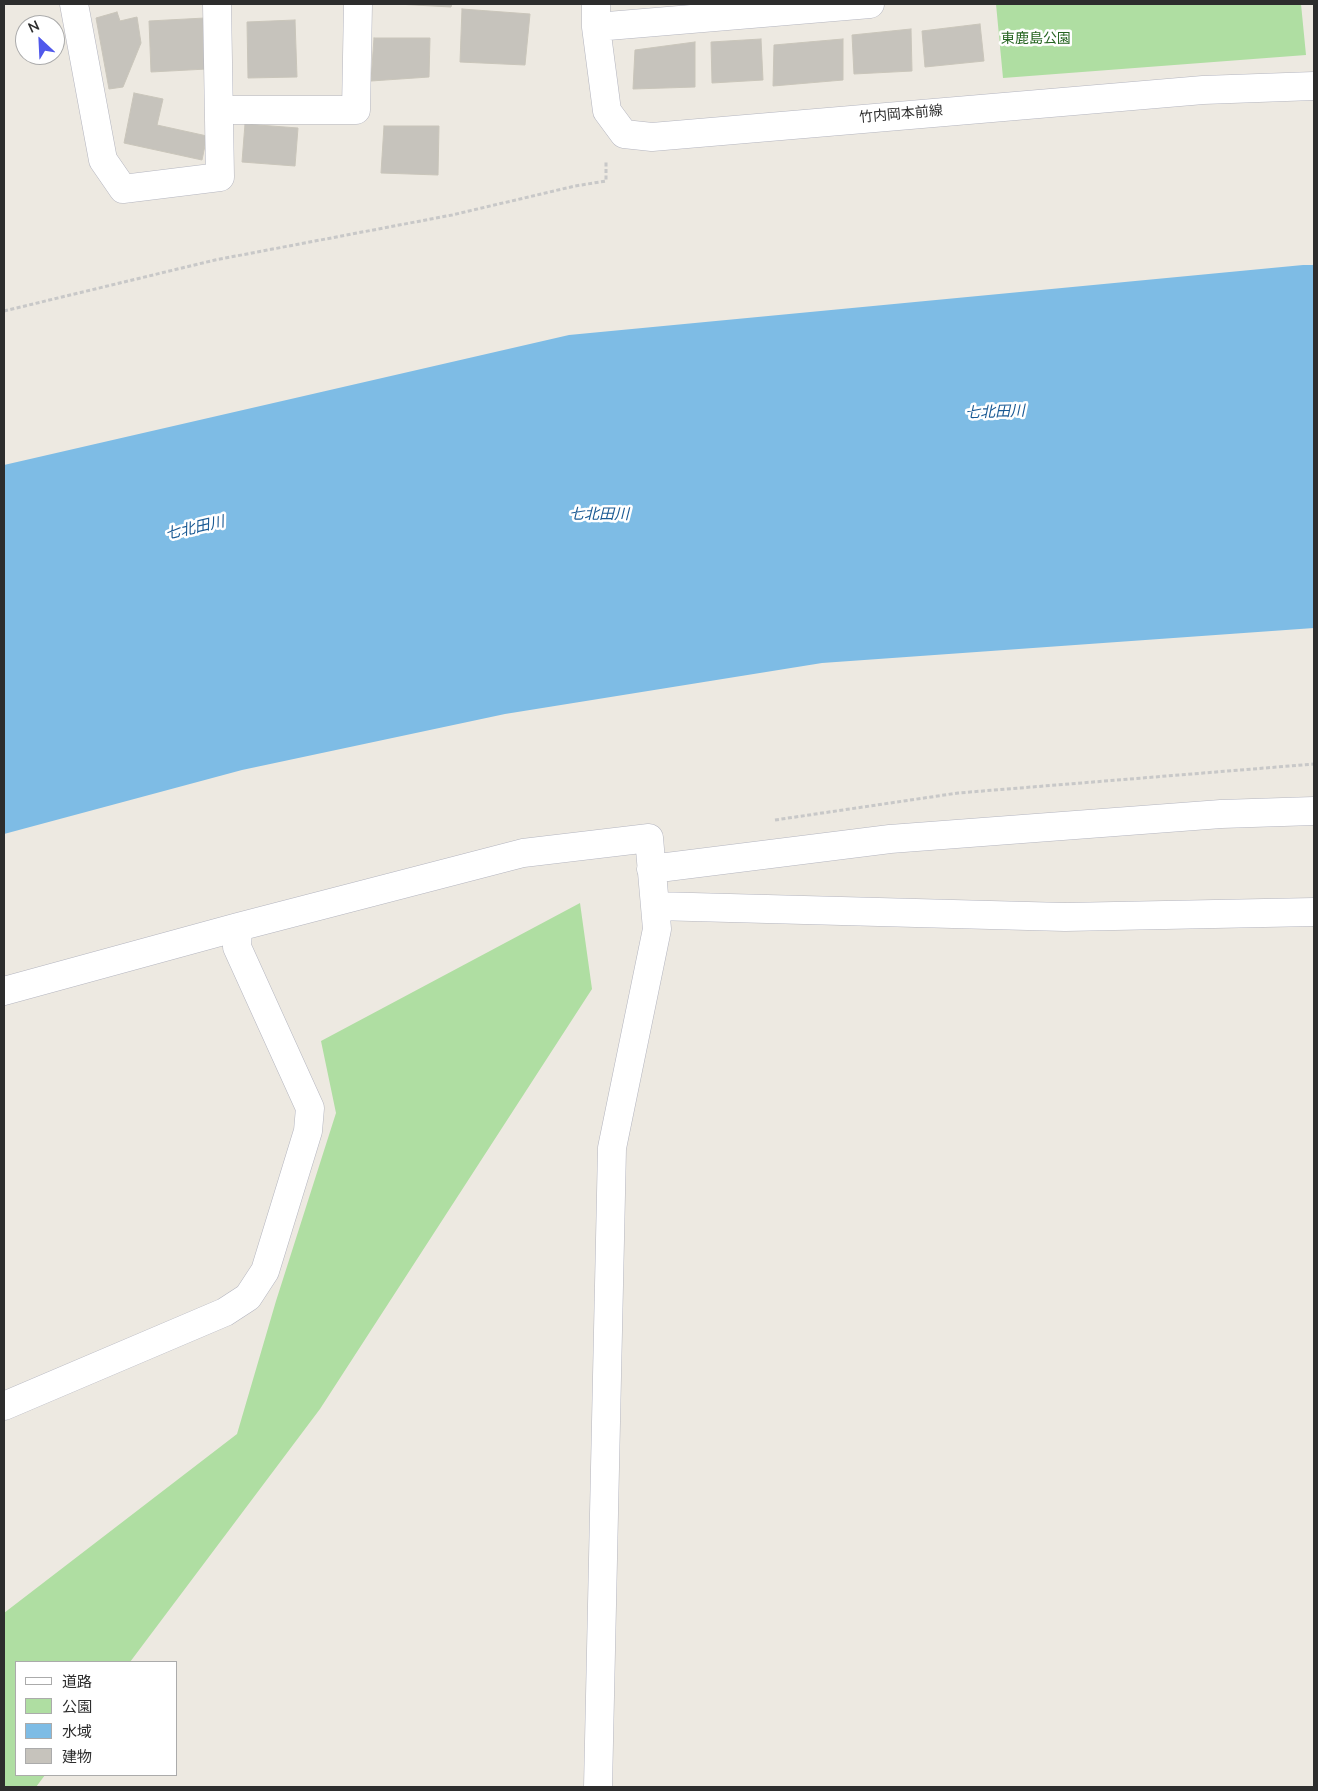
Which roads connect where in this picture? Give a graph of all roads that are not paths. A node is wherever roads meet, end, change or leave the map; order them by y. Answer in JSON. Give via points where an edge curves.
{"nodes":[{"id":1,"x":74,"y":4,"type":"edge"},
{"id":2,"x":217,"y":4,"type":"edge"},
{"id":3,"x":358,"y":4,"type":"edge"},
{"id":4,"x":870,"y":4,"type":"edge"},
{"id":5,"x":596,"y":15,"type":"edge"},
{"id":6,"x":1314,"y":86,"type":"edge"},
{"id":7,"x":219,"y":110,"type":"junction"},
{"id":8,"x":1314,"y":811,"type":"edge"},
{"id":9,"x":652,"y":869,"type":"junction"},
{"id":10,"x":655,"y":906,"type":"junction"},
{"id":11,"x":1314,"y":912,"type":"edge"},
{"id":12,"x":238,"y":927,"type":"junction"},
{"id":13,"x":4,"y":991,"type":"edge"},
{"id":14,"x":4,"y":1406,"type":"edge"},
{"id":15,"x":598,"y":1787,"type":"edge"}],
"edges":[{"from":1,"to":7,"type":"street","via":[[103,160],[123,189],[220,177]]},
{"from":2,"to":7,"type":"street"},
{"from":3,"to":7,"type":"street","via":[[356,110]]},
{"from":4,"to":5,"type":"street"},
{"from":5,"to":6,"type":"street","name":"竹内岡本前線","via":[[606,111],[624,134],[652,137],[1203,90]]},
{"from":8,"to":9,"type":"street","via":[[1220,814],[890,839]]},
{"from":9,"to":10,"type":"street"},
{"from":9,"to":12,"type":"street","via":[[648,838],[523,853]]},
{"from":10,"to":11,"type":"street","via":[[1065,916]]},
{"from":10,"to":15,"type":"street","via":[[657,929],[612,1148]]},
{"from":12,"to":13,"type":"street"},
{"from":12,"to":14,"type":"street","via":[[237,947],[310,1108],[308,1131],[265,1271],[248,1297],[225,1312]]}]}
